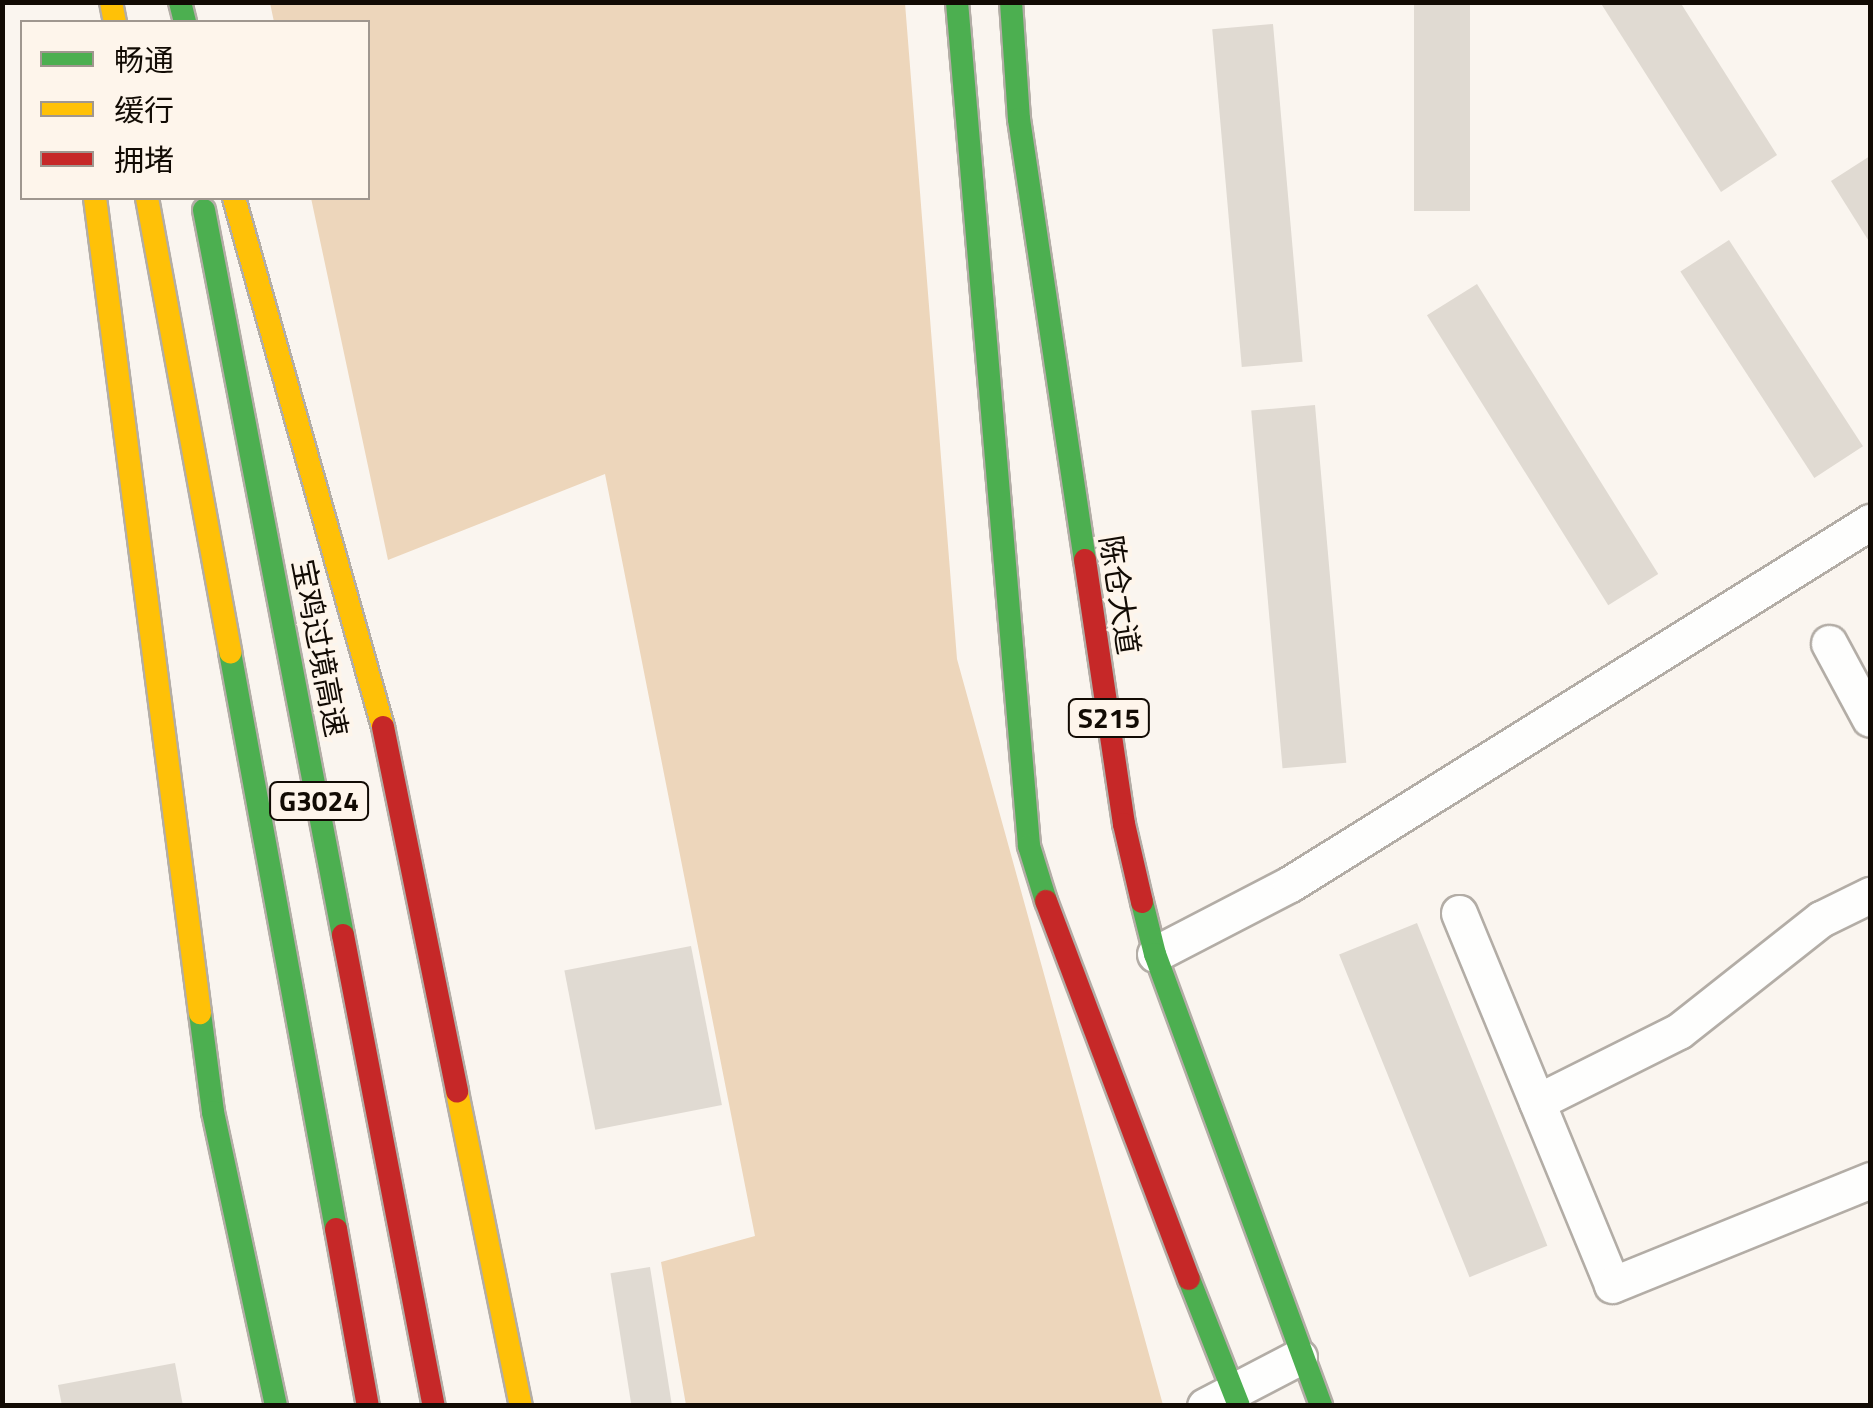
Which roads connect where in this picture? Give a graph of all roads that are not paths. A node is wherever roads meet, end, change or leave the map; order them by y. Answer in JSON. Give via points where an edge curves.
{"nodes":[{"id":1,"x":958,"y":2,"type":"edge"},
{"id":2,"x":1011,"y":2,"type":"edge"},
{"id":3,"x":95,"y":200,"type":"edge"},
{"id":4,"x":147,"y":200,"type":"edge"},
{"id":5,"x":202,"y":200,"type":"edge"},
{"id":6,"x":235,"y":200,"type":"edge"},
{"id":7,"x":1870,"y":522,"type":"edge"},
{"id":8,"x":1830,"y":643,"type":"dead end"},
{"id":9,"x":1870,"y":719,"type":"edge"},
{"id":10,"x":1870,"y":895,"type":"edge"},
{"id":11,"x":1459,"y":913,"type":"dead end"},
{"id":12,"x":1155,"y":954,"type":"junction"},
{"id":13,"x":1537,"y":1102,"type":"junction"},
{"id":14,"x":1870,"y":1180,"type":"edge"},
{"id":15,"x":1299,"y":1356,"type":"junction"},
{"id":16,"x":1226,"y":1402,"type":"edge"},
{"id":17,"x":276,"y":1406,"type":"edge"},
{"id":18,"x":368,"y":1406,"type":"edge"},
{"id":19,"x":434,"y":1406,"type":"edge"},
{"id":20,"x":520,"y":1406,"type":"edge"},
{"id":21,"x":1321,"y":1406,"type":"edge"}],
"edges":[{"from":1,"to":16,"type":"main road","via":[[1029,846],[1074,988]]},
{"from":2,"to":12,"type":"main road","name":"陈仓大道","number":"S215","via":[[1019,119],[1122,804]]},
{"from":3,"to":17,"type":"main road","via":[[213,1112]]},
{"from":4,"to":18,"type":"main road","number":"G3024"},
{"from":5,"to":19,"type":"main road","name":"宝鸡过境高速","number":"G3024"},
{"from":6,"to":20,"type":"main road","via":[[379,709]]},
{"from":7,"to":12,"type":"street","via":[[1290,884]]},
{"from":8,"to":9,"type":"street"},
{"from":10,"to":13,"type":"street","via":[[1821,919],[1679,1031]]},
{"from":11,"to":13,"type":"street"},
{"from":12,"to":15,"type":"main road","name":"陈仓大道","number":"S215"},
{"from":13,"to":14,"type":"street","via":[[1612,1285]]},
{"from":15,"to":16,"type":"street"},
{"from":15,"to":21,"type":"main road","name":"陈仓大道","number":"S215"}]}
